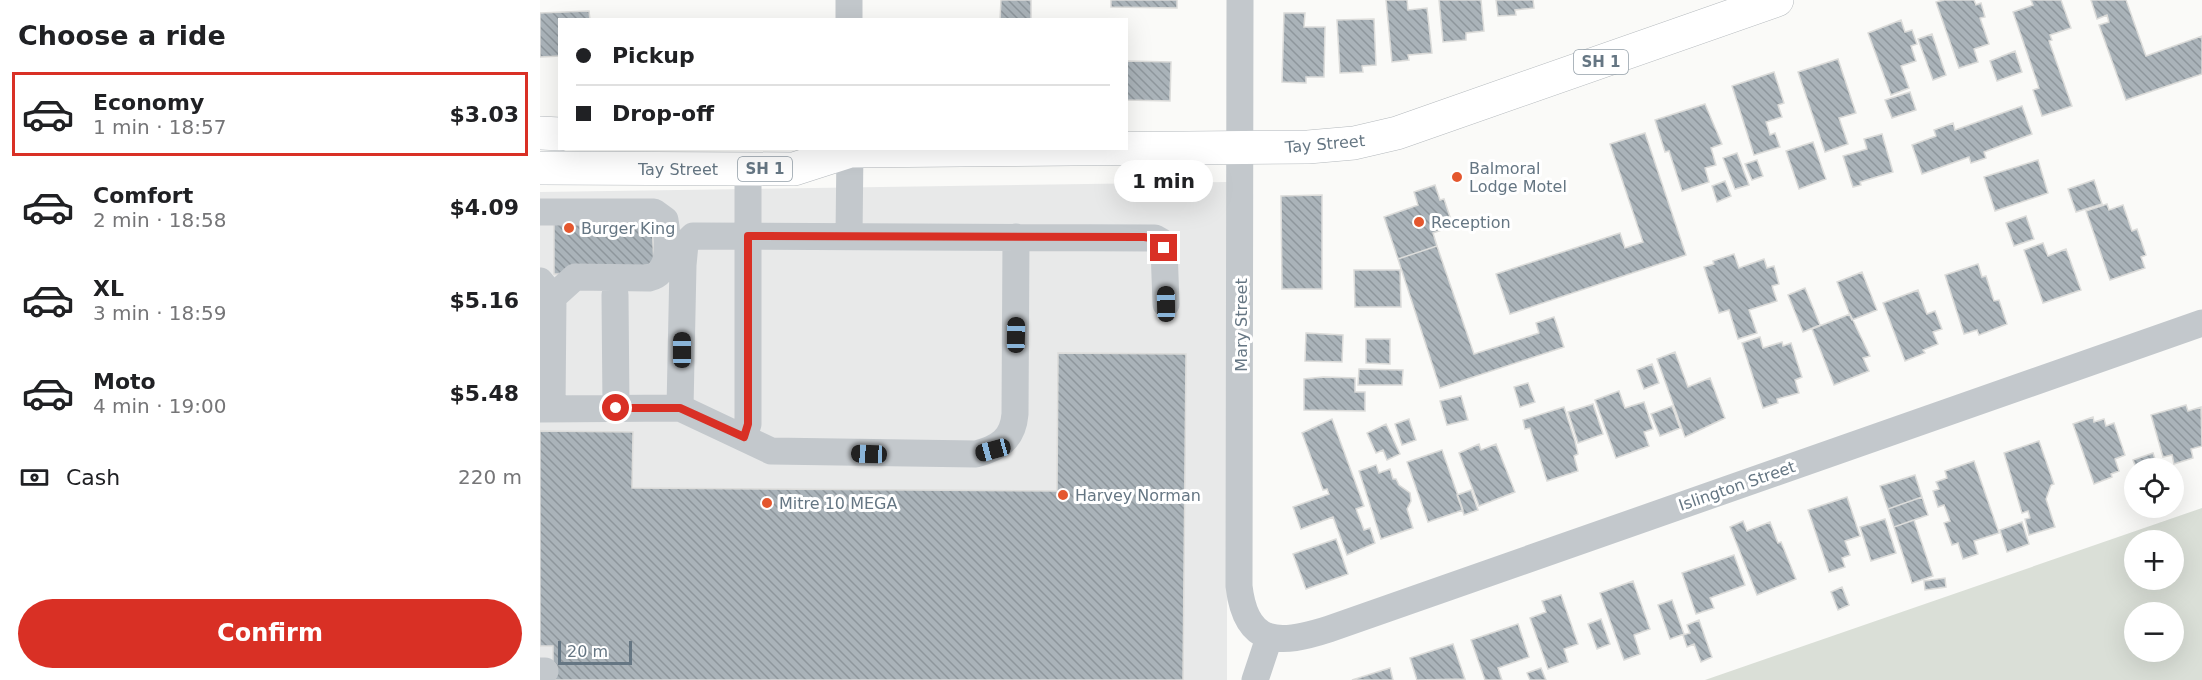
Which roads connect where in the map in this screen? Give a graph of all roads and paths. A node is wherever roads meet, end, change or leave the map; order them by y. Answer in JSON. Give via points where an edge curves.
{"nodes":[{"id":1,"x":849,"y":0,"type":"edge"},
{"id":2,"x":1240,"y":0,"type":"edge"},
{"id":3,"x":1777,"y":0,"type":"edge"},
{"id":4,"x":849,"y":18,"type":"edge"},
{"id":5,"x":540,"y":133,"type":"edge"},
{"id":6,"x":558,"y":134,"type":"edge"},
{"id":7,"x":1128,"y":148,"type":"edge"},
{"id":8,"x":1240,"y":148,"type":"junction"},
{"id":9,"x":844,"y":150,"type":"edge"},
{"id":10,"x":847,"y":150,"type":"edge"},
{"id":11,"x":540,"y":168,"type":"edge"},
{"id":12,"x":748,"y":169,"type":"junction"},
{"id":13,"x":540,"y":212,"type":"edge"},
{"id":14,"x":748,"y":236,"type":"junction"},
{"id":15,"x":849,"y":236,"type":"junction"},
{"id":16,"x":1016,"y":237,"type":"junction"},
{"id":17,"x":674,"y":262,"type":"junction"},
{"id":18,"x":547,"y":289,"type":"edge"},
{"id":19,"x":615,"y":295,"type":"dead end"},
{"id":20,"x":1166,"y":304,"type":"dead end"},
{"id":21,"x":2202,"y":323,"type":"edge"},
{"id":22,"x":616,"y":408,"type":"junction"},
{"id":23,"x":680,"y":408,"type":"junction"},
{"id":24,"x":546,"y":409,"type":"edge"},
{"id":25,"x":744,"y":437,"type":"junction"},
{"id":26,"x":1269,"y":638,"type":"junction"},
{"id":27,"x":1255,"y":680,"type":"edge"}],
"edges":[{"from":1,"to":4,"type":"street"},
{"from":2,"to":8,"type":"street","name":"Mary Street"},
{"from":3,"to":8,"type":"highway","name":"Tay Street","number":"SH 1","via":[[1374,139],[1331,146]]},
{"from":5,"to":6,"type":"highway"},
{"from":7,"to":8,"type":"highway","name":"Tay Street","number":"SH 1"},
{"from":8,"to":26,"type":"street","name":"Mary Street","via":[[1239,586],[1247,621]]},
{"from":9,"to":12,"type":"highway","name":"Tay Street","number":"SH 1","via":[[794,169]]},
{"from":10,"to":15,"type":"street"},
{"from":11,"to":12,"type":"highway","name":"Tay Street","number":"SH 1"},
{"from":12,"to":14,"type":"street"},
{"from":13,"to":17,"type":"street","via":[[659,213],[665,220]]},
{"from":14,"to":15,"type":"street"},
{"from":14,"to":17,"type":"street","via":[[693,236]]},
{"from":14,"to":25,"type":"street","via":[[748,424]]},
{"from":15,"to":16,"type":"street"},
{"from":16,"to":20,"type":"street","via":[[1155,238],[1164,248]]},
{"from":16,"to":25,"type":"street","via":[[1015,414],[1014,427],[1003,443],[976,454],[811,452],[765,450]]},
{"from":17,"to":18,"type":"street","via":[[654,277],[575,277]]},
{"from":17,"to":23,"type":"street"},
{"from":18,"to":24,"type":"street"},
{"from":19,"to":22,"type":"street"},
{"from":21,"to":26,"type":"street","name":"Islington Street","via":[[1329,629],[1296,639]]},
{"from":22,"to":23,"type":"street"},
{"from":22,"to":24,"type":"street"},
{"from":23,"to":25,"type":"street"},
{"from":26,"to":27,"type":"street"}]}
